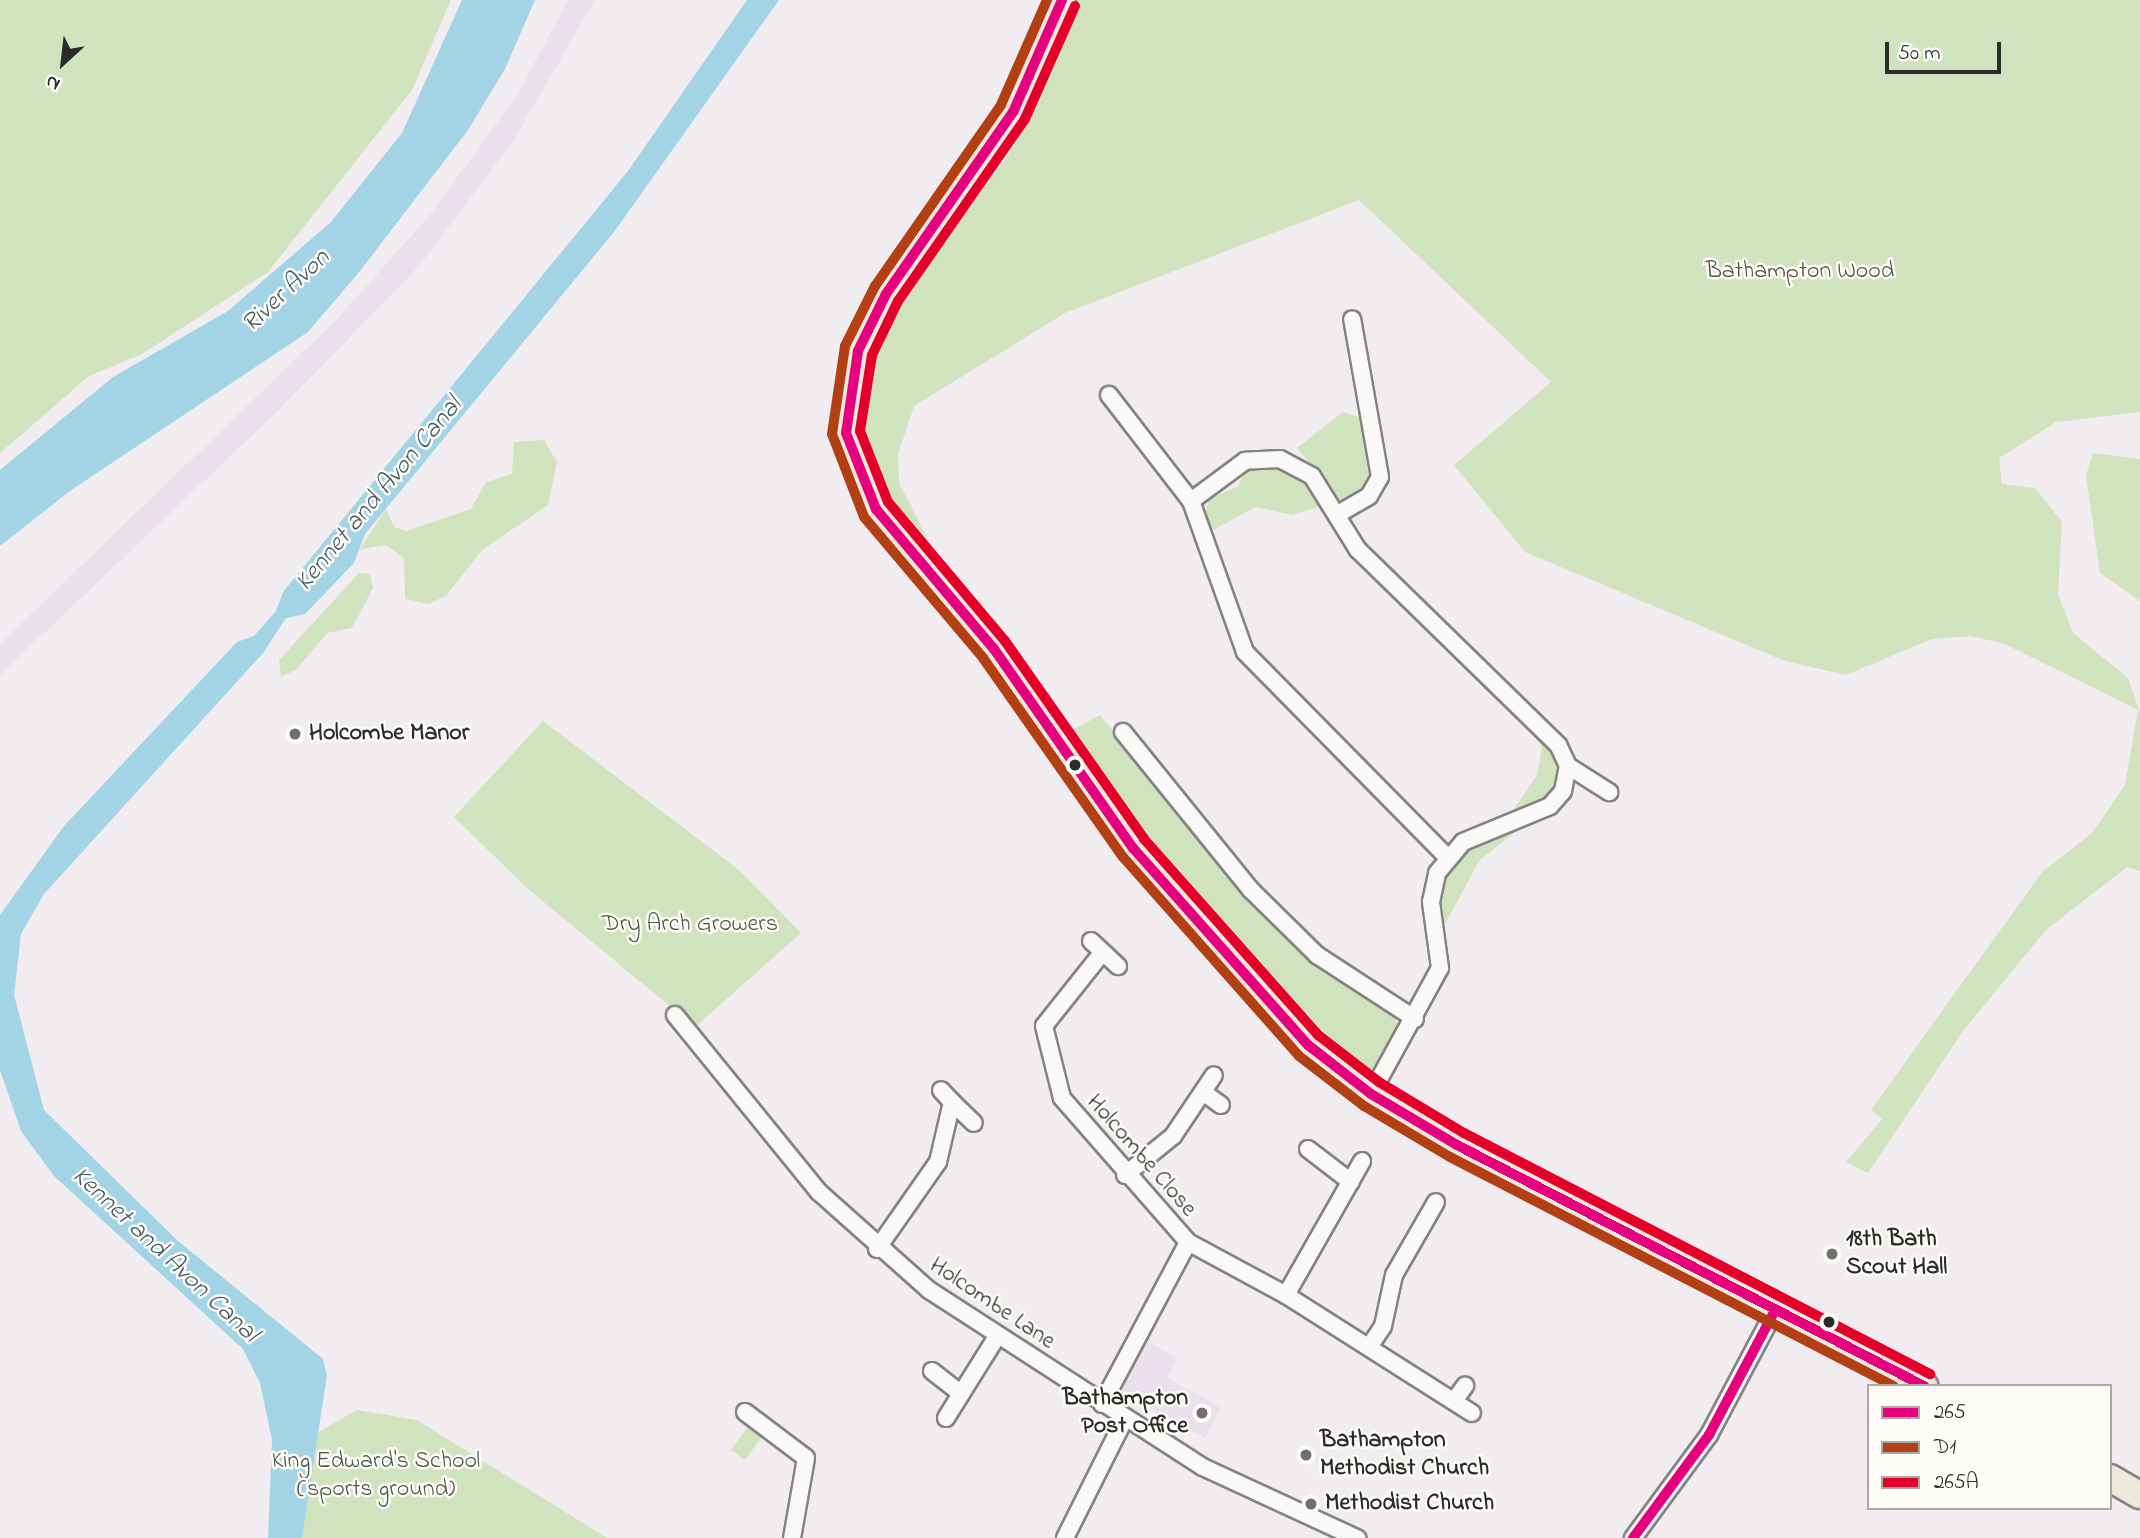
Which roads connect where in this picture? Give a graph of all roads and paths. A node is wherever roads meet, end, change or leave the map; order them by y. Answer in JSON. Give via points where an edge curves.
{"nodes":[{"id":1,"x":1062,"y":0,"type":"edge"},
{"id":2,"x":1352,"y":319,"type":"dead end"},
{"id":3,"x":1110,"y":395,"type":"dead end"},
{"id":4,"x":1191,"y":501,"type":"junction"},
{"id":5,"x":1338,"y":514,"type":"junction"},
{"id":6,"x":1123,"y":732,"type":"dead end"},
{"id":7,"x":1568,"y":766,"type":"junction"},
{"id":8,"x":1609,"y":792,"type":"dead end"},
{"id":9,"x":1447,"y":857,"type":"junction"},
{"id":10,"x":1118,"y":966,"type":"dead end"},
{"id":11,"x":675,"y":1015,"type":"dead end"},
{"id":12,"x":1415,"y":1019,"type":"junction"},
{"id":13,"x":1214,"y":1075,"type":"dead end"},
{"id":14,"x":1203,"y":1092,"type":"junction"},
{"id":15,"x":1371,"y":1094,"type":"junction"},
{"id":16,"x":1221,"y":1105,"type":"dead end"},
{"id":17,"x":974,"y":1123,"type":"dead end"},
{"id":18,"x":1308,"y":1149,"type":"dead end"},
{"id":19,"x":1362,"y":1161,"type":"dead end"},
{"id":20,"x":1125,"y":1175,"type":"junction"},
{"id":21,"x":1351,"y":1182,"type":"junction"},
{"id":22,"x":1436,"y":1202,"type":"dead end"},
{"id":23,"x":1188,"y":1242,"type":"junction"},
{"id":24,"x":877,"y":1249,"type":"junction"},
{"id":25,"x":1286,"y":1295,"type":"junction"},
{"id":26,"x":1774,"y":1312,"type":"junction"},
{"id":27,"x":996,"y":1338,"type":"junction"},
{"id":28,"x":1369,"y":1347,"type":"junction"},
{"id":29,"x":932,"y":1371,"type":"dead end"},
{"id":30,"x":1920,"y":1384,"type":"edge"},
{"id":31,"x":1465,"y":1386,"type":"dead end"},
{"id":32,"x":961,"y":1394,"type":"junction"},
{"id":33,"x":1454,"y":1401,"type":"junction"},
{"id":34,"x":1102,"y":1404,"type":"junction"},
{"id":35,"x":745,"y":1412,"type":"dead end"},
{"id":36,"x":1472,"y":1413,"type":"dead end"},
{"id":37,"x":946,"y":1418,"type":"dead end"},
{"id":38,"x":1125,"y":1418,"type":"junction"},
{"id":39,"x":2112,"y":1479,"type":"edge"},
{"id":40,"x":2140,"y":1495,"type":"edge"},
{"id":41,"x":792,"y":1538,"type":"edge"},
{"id":42,"x":1065,"y":1538,"type":"edge"},
{"id":43,"x":1357,"y":1538,"type":"edge"},
{"id":44,"x":1633,"y":1538,"type":"edge"}],
"edges":[{"from":1,"to":15,"type":"highway","via":[[1013,112],[867,330],[848,388],[846,433],[876,509],[994,649],[1133,848],[1308,1045]]},
{"from":2,"to":5,"type":"street","via":[[1380,477],[1369,496]]},
{"from":3,"to":4,"type":"street"},
{"from":4,"to":5,"type":"street","via":[[1260,457],[1304,470]]},
{"from":4,"to":9,"type":"street","via":[[1245,652]]},
{"from":5,"to":7,"type":"street","via":[[1358,550],[1558,745]]},
{"from":6,"to":12,"type":"street","via":[[1251,890],[1317,955]]},
{"from":7,"to":8,"type":"street"},
{"from":7,"to":9,"type":"street","via":[[1569,777],[1550,806],[1463,842]]},
{"from":9,"to":12,"type":"street","via":[[1432,886],[1440,968]]},
{"from":10,"to":20,"type":"street","name":"Holcombe Close","via":[[1096,947],[1044,1026],[1062,1098]]},
{"from":11,"to":24,"type":"street","name":"Holcombe Lane","via":[[742,1091],[803,1175]]},
{"from":12,"to":15,"type":"street"},
{"from":13,"to":14,"type":"street"},
{"from":14,"to":16,"type":"street"},
{"from":14,"to":20,"type":"street","via":[[1173,1136]]},
{"from":15,"to":26,"type":"highway"},
{"from":17,"to":24,"type":"street","via":[[946,1096],[938,1161]]},
{"from":18,"to":21,"type":"street"},
{"from":19,"to":21,"type":"street"},
{"from":20,"to":23,"type":"street","name":"Holcombe Close"},
{"from":21,"to":25,"type":"street"},
{"from":22,"to":28,"type":"street","via":[[1419,1245],[1394,1275],[1383,1326]]},
{"from":23,"to":25,"type":"street","name":"Holcombe Close"},
{"from":23,"to":34,"type":"street","name":"Holcombe Close"},
{"from":24,"to":27,"type":"street","name":"Holcombe Lane"},
{"from":25,"to":28,"type":"street","name":"Holcombe Close"},
{"from":26,"to":30,"type":"highway"},
{"from":26,"to":44,"type":"street","via":[[1709,1435]]},
{"from":27,"to":32,"type":"street"},
{"from":27,"to":34,"type":"street","name":"Holcombe Lane"},
{"from":28,"to":33,"type":"street","name":"Holcombe Close"},
{"from":29,"to":32,"type":"street"},
{"from":31,"to":33,"type":"street"},
{"from":32,"to":37,"type":"street"},
{"from":33,"to":36,"type":"street","name":"Holcombe Close"},
{"from":34,"to":38,"type":"street","name":"Holcombe Lane"},
{"from":35,"to":41,"type":"street","via":[[806,1458]]},
{"from":38,"to":42,"type":"street"},
{"from":38,"to":43,"type":"street","name":"Holcombe Lane","via":[[1212,1472]]},
{"from":39,"to":40,"type":"highway"}]}
